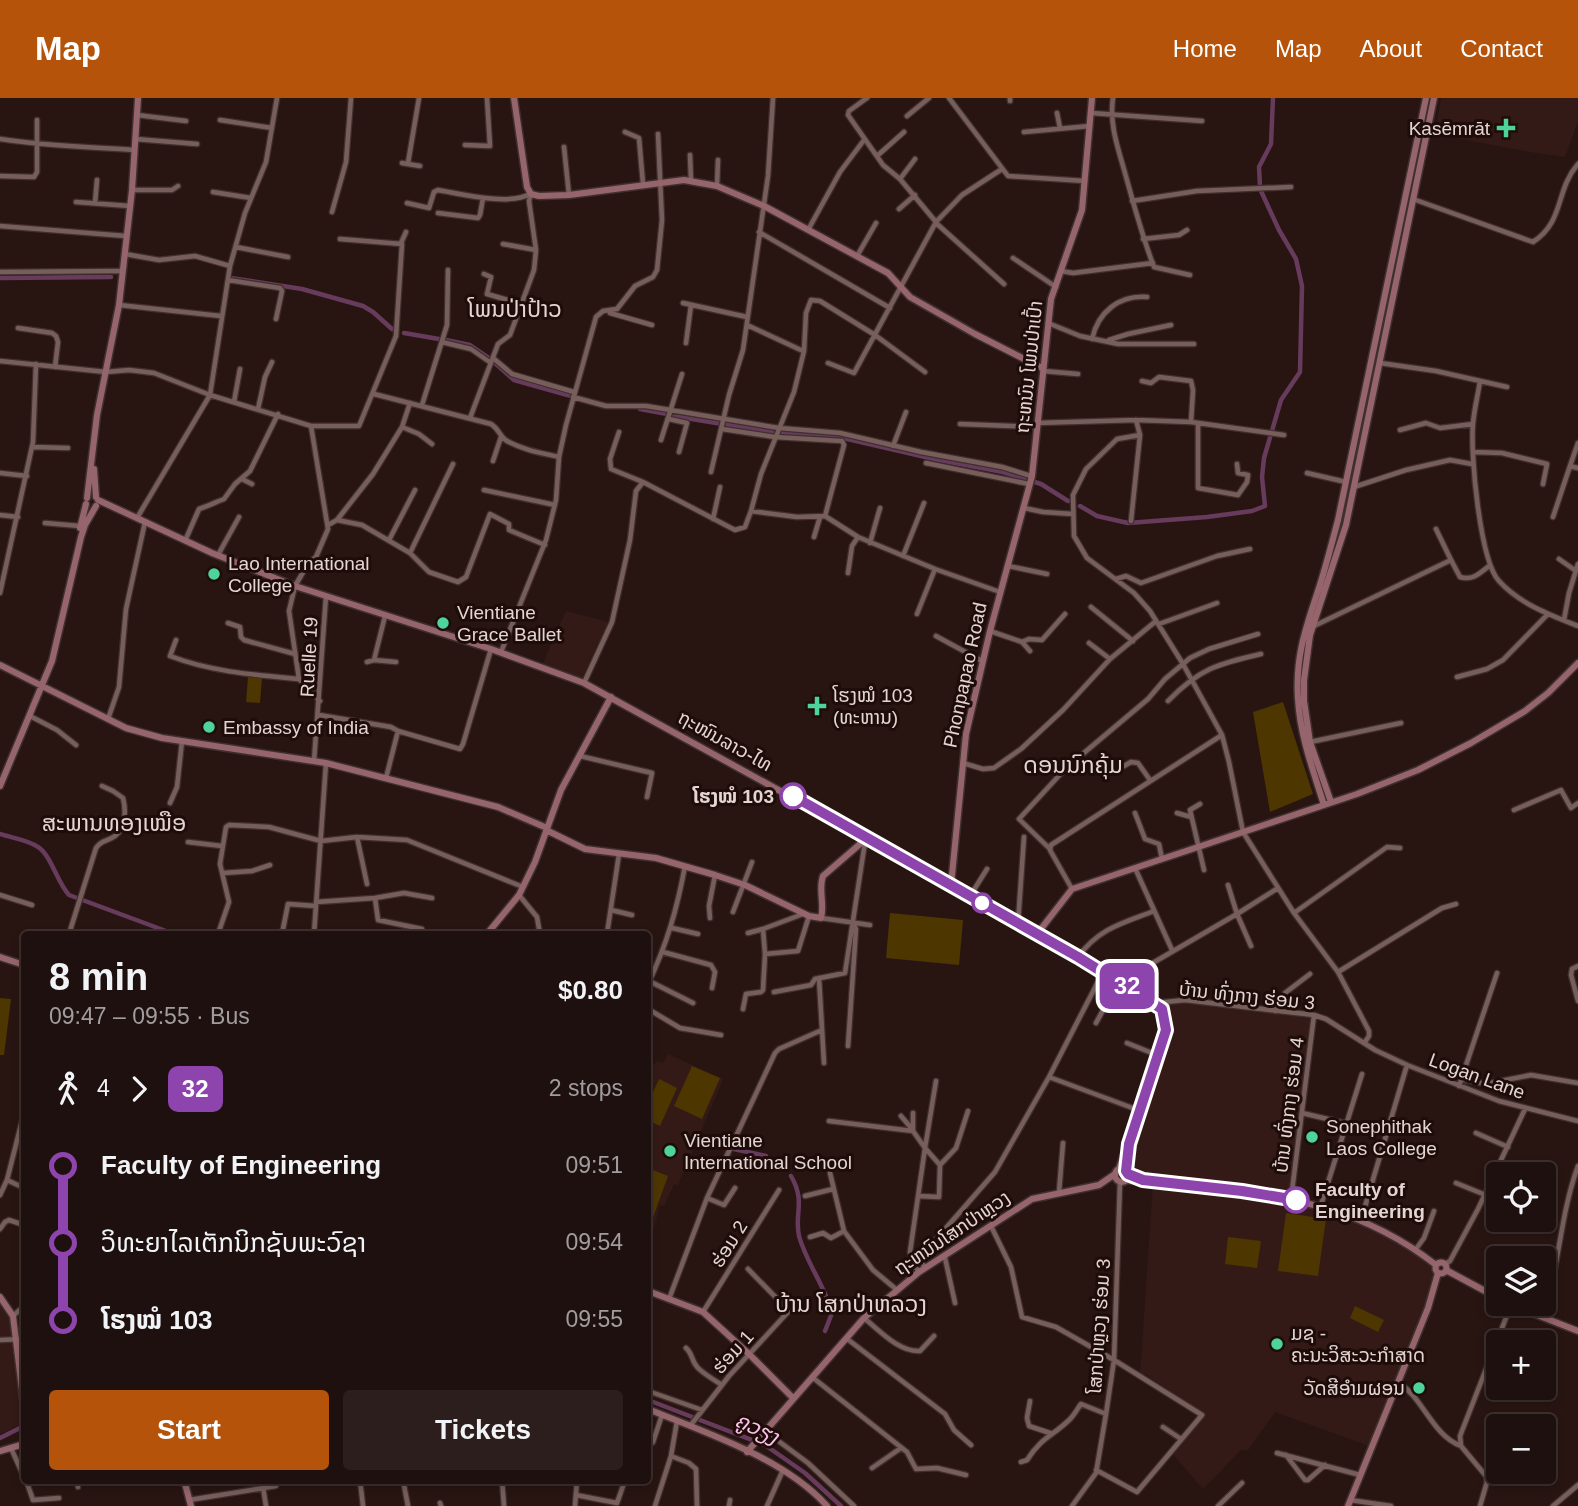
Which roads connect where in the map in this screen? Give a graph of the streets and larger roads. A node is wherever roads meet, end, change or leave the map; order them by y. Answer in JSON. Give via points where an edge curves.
{"nodes":[{"id":1,"x":138,"y":98,"type":"edge"},
{"id":2,"x":277,"y":98,"type":"edge"},
{"id":3,"x":351,"y":98,"type":"edge"},
{"id":4,"x":419,"y":98,"type":"edge"},
{"id":5,"x":487,"y":98,"type":"edge"},
{"id":6,"x":514,"y":98,"type":"edge"},
{"id":7,"x":773,"y":98,"type":"edge"},
{"id":8,"x":867,"y":98,"type":"edge"},
{"id":9,"x":929,"y":98,"type":"edge"},
{"id":10,"x":949,"y":98,"type":"edge"},
{"id":11,"x":1092,"y":98,"type":"edge"},
{"id":12,"x":1113,"y":98,"type":"edge"},
{"id":13,"x":1426,"y":98,"type":"edge"},
{"id":14,"x":1434,"y":98,"type":"edge"},
{"id":15,"x":1058,"y":113,"type":"dead end"},
{"id":16,"x":1091,"y":113,"type":"junction"},
{"id":17,"x":1111,"y":114,"type":"junction"},
{"id":18,"x":137,"y":115,"type":"junction"},
{"id":19,"x":907,"y":116,"type":"dead end"},
{"id":20,"x":37,"y":120,"type":"dead end"},
{"id":21,"x":220,"y":120,"type":"dead end"},
{"id":22,"x":186,"y":121,"type":"dead end"},
{"id":23,"x":1202,"y":121,"type":"dead end"},
{"id":24,"x":1425,"y":122,"type":"junction"},
{"id":25,"x":1090,"y":126,"type":"junction"},
{"id":26,"x":272,"y":128,"type":"junction"},
{"id":27,"x":1060,"y":128,"type":"junction"},
{"id":28,"x":625,"y":132,"type":"dead end"},
{"id":29,"x":904,"y":132,"type":"dead end"},
{"id":30,"x":1024,"y":132,"type":"dead end"},
{"id":31,"x":658,"y":134,"type":"dead end"},
{"id":32,"x":0,"y":139,"type":"edge"},
{"id":33,"x":135,"y":139,"type":"junction"},
{"id":34,"x":864,"y":140,"type":"junction"},
{"id":35,"x":197,"y":144,"type":"dead end"},
{"id":36,"x":38,"y":145,"type":"junction"},
{"id":37,"x":465,"y":145,"type":"dead end"},
{"id":38,"x":564,"y":147,"type":"dead end"},
{"id":39,"x":134,"y":150,"type":"junction"},
{"id":40,"x":690,"y":155,"type":"dead end"},
{"id":41,"x":877,"y":156,"type":"junction"},
{"id":42,"x":915,"y":159,"type":"dead end"},
{"id":43,"x":718,"y":160,"type":"dead end"},
{"id":44,"x":1578,"y":164,"type":"edge"},
{"id":45,"x":420,"y":166,"type":"dead end"},
{"id":46,"x":1002,"y":169,"type":"junction"},
{"id":47,"x":0,"y":176,"type":"edge"},
{"id":48,"x":901,"y":179,"type":"junction"},
{"id":49,"x":97,"y":180,"type":"dead end"},
{"id":50,"x":691,"y":180,"type":"junction"},
{"id":51,"x":1085,"y":181,"type":"junction"},
{"id":52,"x":661,"y":182,"type":"junction"},
{"id":53,"x":643,"y":184,"type":"junction"},
{"id":54,"x":178,"y":186,"type":"dead end"},
{"id":55,"x":717,"y":186,"type":"junction"},
{"id":56,"x":1291,"y":187,"type":"dead end"},
{"id":57,"x":132,"y":190,"type":"junction"},
{"id":58,"x":214,"y":192,"type":"dead end"},
{"id":59,"x":531,"y":194,"type":"junction"},
{"id":60,"x":569,"y":195,"type":"junction"},
{"id":61,"x":915,"y":195,"type":"junction"},
{"id":62,"x":251,"y":198,"type":"junction"},
{"id":63,"x":483,"y":198,"type":"junction"},
{"id":64,"x":1413,"y":199,"type":"junction"},
{"id":65,"x":1132,"y":201,"type":"junction"},
{"id":66,"x":76,"y":202,"type":"dead end"},
{"id":67,"x":95,"y":203,"type":"junction"},
{"id":68,"x":407,"y":203,"type":"dead end"},
{"id":69,"x":130,"y":206,"type":"junction"},
{"id":70,"x":764,"y":206,"type":"junction"},
{"id":71,"x":899,"y":209,"type":"dead end"},
{"id":72,"x":332,"y":212,"type":"dead end"},
{"id":73,"x":438,"y":213,"type":"dead end"},
{"id":74,"x":876,"y":223,"type":"dead end"},
{"id":75,"x":936,"y":223,"type":"junction"},
{"id":76,"x":0,"y":226,"type":"edge"},
{"id":77,"x":808,"y":230,"type":"junction"},
{"id":78,"x":1187,"y":230,"type":"dead end"},
{"id":79,"x":406,"y":232,"type":"dead end"},
{"id":80,"x":759,"y":232,"type":"junction"},
{"id":81,"x":126,"y":236,"type":"junction"},
{"id":82,"x":340,"y":239,"type":"dead end"},
{"id":83,"x":1143,"y":239,"type":"junction"},
{"id":84,"x":401,"y":243,"type":"junction"},
{"id":85,"x":503,"y":244,"type":"dead end"},
{"id":86,"x":236,"y":247,"type":"junction"},
{"id":87,"x":536,"y":250,"type":"junction"},
{"id":88,"x":125,"y":253,"type":"junction"},
{"id":89,"x":288,"y":257,"type":"dead end"},
{"id":90,"x":857,"y":257,"type":"junction"},
{"id":91,"x":1013,"y":258,"type":"dead end"},
{"id":92,"x":1153,"y":263,"type":"junction"},
{"id":93,"x":230,"y":265,"type":"junction"},
{"id":94,"x":449,"y":270,"type":"dead end"},
{"id":95,"x":122,"y":271,"type":"junction"},
{"id":96,"x":1061,"y":271,"type":"junction"},
{"id":97,"x":0,"y":272,"type":"edge"},
{"id":98,"x":484,"y":274,"type":"dead end"},
{"id":99,"x":1190,"y":275,"type":"dead end"},
{"id":100,"x":228,"y":280,"type":"junction"},
{"id":101,"x":1004,"y":284,"type":"dead end"},
{"id":102,"x":901,"y":286,"type":"junction"},
{"id":103,"x":1056,"y":287,"type":"junction"},
{"id":104,"x":1147,"y":297,"type":"dead end"},
{"id":105,"x":683,"y":303,"type":"dead end"},
{"id":106,"x":522,"y":304,"type":"junction"},
{"id":107,"x":691,"y":304,"type":"junction"},
{"id":108,"x":119,"y":305,"type":"junction"},
{"id":109,"x":890,"y":308,"type":"junction"},
{"id":110,"x":603,"y":311,"type":"junction"},
{"id":111,"x":221,"y":316,"type":"junction"},
{"id":112,"x":747,"y":317,"type":"junction"},
{"id":113,"x":276,"y":318,"type":"dead end"},
{"id":114,"x":1048,"y":323,"type":"junction"},
{"id":115,"x":652,"y":325,"type":"dead end"},
{"id":116,"x":747,"y":325,"type":"junction"},
{"id":117,"x":1171,"y":325,"type":"dead end"},
{"id":118,"x":18,"y":328,"type":"dead end"},
{"id":119,"x":875,"y":335,"type":"junction"},
{"id":120,"x":1092,"y":339,"type":"junction"},
{"id":121,"x":1108,"y":341,"type":"junction"},
{"id":122,"x":442,"y":342,"type":"junction"},
{"id":123,"x":686,"y":343,"type":"dead end"},
{"id":124,"x":1194,"y":344,"type":"dead end"},
{"id":125,"x":804,"y":351,"type":"junction"},
{"id":126,"x":0,"y":361,"type":"edge"},
{"id":127,"x":492,"y":361,"type":"junction"},
{"id":128,"x":272,"y":362,"type":"dead end"},
{"id":129,"x":828,"y":363,"type":"dead end"},
{"id":130,"x":1379,"y":363,"type":"junction"},
{"id":131,"x":36,"y":364,"type":"junction"},
{"id":132,"x":55,"y":367,"type":"junction"},
{"id":133,"x":240,"y":369,"type":"dead end"},
{"id":134,"x":1042,"y":369,"type":"junction"},
{"id":135,"x":106,"y":372,"type":"junction"},
{"id":136,"x":925,"y":372,"type":"dead end"},
{"id":137,"x":682,"y":374,"type":"dead end"},
{"id":138,"x":1078,"y":374,"type":"dead end"},
{"id":139,"x":1142,"y":381,"type":"dead end"},
{"id":140,"x":1480,"y":381,"type":"junction"},
{"id":141,"x":1507,"y":387,"type":"dead end"},
{"id":142,"x":374,"y":394,"type":"junction"},
{"id":143,"x":573,"y":394,"type":"junction"},
{"id":144,"x":210,"y":395,"type":"junction"},
{"id":145,"x":234,"y":402,"type":"junction"},
{"id":146,"x":411,"y":403,"type":"junction"},
{"id":147,"x":422,"y":405,"type":"junction"},
{"id":148,"x":258,"y":409,"type":"junction"},
{"id":149,"x":672,"y":411,"type":"junction"},
{"id":150,"x":906,"y":412,"type":"dead end"},
{"id":151,"x":278,"y":414,"type":"junction"},
{"id":152,"x":470,"y":418,"type":"junction"},
{"id":153,"x":669,"y":419,"type":"junction"},
{"id":154,"x":723,"y":420,"type":"junction"},
{"id":155,"x":1136,"y":420,"type":"junction"},
{"id":156,"x":1191,"y":422,"type":"junction"},
{"id":157,"x":960,"y":424,"type":"dead end"},
{"id":158,"x":1198,"y":424,"type":"junction"},
{"id":159,"x":1473,"y":424,"type":"junction"},
{"id":160,"x":1037,"y":425,"type":"junction"},
{"id":161,"x":311,"y":426,"type":"junction"},
{"id":162,"x":402,"y":426,"type":"junction"},
{"id":163,"x":779,"y":428,"type":"junction"},
{"id":164,"x":722,"y":429,"type":"junction"},
{"id":165,"x":1400,"y":430,"type":"dead end"},
{"id":166,"x":619,"y":432,"type":"dead end"},
{"id":167,"x":1140,"y":435,"type":"junction"},
{"id":168,"x":1284,"y":435,"type":"dead end"},
{"id":169,"x":501,"y":437,"type":"junction"},
{"id":170,"x":775,"y":437,"type":"junction"},
{"id":171,"x":661,"y":440,"type":"dead end"},
{"id":172,"x":1578,"y":443,"type":"edge"},
{"id":173,"x":432,"y":444,"type":"dead end"},
{"id":174,"x":893,"y":446,"type":"junction"},
{"id":175,"x":32,"y":447,"type":"junction"},
{"id":176,"x":68,"y":448,"type":"dead end"},
{"id":177,"x":679,"y":452,"type":"dead end"},
{"id":178,"x":1472,"y":452,"type":"junction"},
{"id":179,"x":559,"y":457,"type":"junction"},
{"id":180,"x":493,"y":461,"type":"dead end"},
{"id":181,"x":926,"y":463,"type":"dead end"},
{"id":182,"x":453,"y":464,"type":"dead end"},
{"id":183,"x":1237,"y":464,"type":"dead end"},
{"id":184,"x":1472,"y":464,"type":"junction"},
{"id":185,"x":1570,"y":466,"type":"junction"},
{"id":186,"x":1578,"y":468,"type":"edge"},
{"id":187,"x":711,"y":472,"type":"dead end"},
{"id":188,"x":0,"y":473,"type":"edge"},
{"id":189,"x":1307,"y":473,"type":"dead end"},
{"id":190,"x":27,"y":477,"type":"junction"},
{"id":191,"x":242,"y":479,"type":"junction"},
{"id":192,"x":1031,"y":481,"type":"junction"},
{"id":193,"x":643,"y":482,"type":"junction"},
{"id":194,"x":1346,"y":482,"type":"junction"},
{"id":195,"x":251,"y":484,"type":"dead end"},
{"id":196,"x":1543,"y":484,"type":"dead end"},
{"id":197,"x":720,"y":487,"type":"dead end"},
{"id":198,"x":1353,"y":487,"type":"junction"},
{"id":199,"x":415,"y":490,"type":"dead end"},
{"id":200,"x":484,"y":490,"type":"dead end"},
{"id":201,"x":93,"y":502,"type":"junction"},
{"id":202,"x":924,"y":503,"type":"dead end"},
{"id":203,"x":555,"y":505,"type":"junction"},
{"id":204,"x":880,"y":508,"type":"dead end"},
{"id":205,"x":1024,"y":508,"type":"junction"},
{"id":206,"x":751,"y":511,"type":"junction"},
{"id":207,"x":1073,"y":514,"type":"junction"},
{"id":208,"x":0,"y":515,"type":"edge"},
{"id":209,"x":18,"y":517,"type":"junction"},
{"id":210,"x":239,"y":517,"type":"dead end"},
{"id":211,"x":823,"y":517,"type":"junction"},
{"id":212,"x":1553,"y":517,"type":"dead end"},
{"id":213,"x":137,"y":518,"type":"junction"},
{"id":214,"x":713,"y":519,"type":"junction"},
{"id":215,"x":337,"y":520,"type":"junction"},
{"id":216,"x":1130,"y":520,"type":"dead end"},
{"id":217,"x":145,"y":522,"type":"junction"},
{"id":218,"x":45,"y":523,"type":"dead end"},
{"id":219,"x":328,"y":525,"type":"junction"},
{"id":220,"x":80,"y":526,"type":"junction"},
{"id":221,"x":1436,"y":529,"type":"dead end"},
{"id":222,"x":81,"y":537,"type":"junction"},
{"id":223,"x":814,"y":537,"type":"dead end"},
{"id":224,"x":858,"y":537,"type":"junction"},
{"id":225,"x":389,"y":540,"type":"junction"},
{"id":226,"x":185,"y":541,"type":"junction"},
{"id":227,"x":870,"y":542,"type":"junction"},
{"id":228,"x":545,"y":545,"type":"junction"},
{"id":229,"x":1250,"y":549,"type":"dead end"},
{"id":230,"x":410,"y":552,"type":"junction"},
{"id":231,"x":218,"y":555,"type":"junction"},
{"id":232,"x":903,"y":556,"type":"junction"},
{"id":233,"x":1559,"y":559,"type":"dead end"},
{"id":234,"x":1451,"y":560,"type":"junction"},
{"id":235,"x":0,"y":563,"type":"edge"},
{"id":236,"x":1578,"y":564,"type":"edge"},
{"id":237,"x":7,"y":565,"type":"junction"},
{"id":238,"x":1007,"y":566,"type":"junction"},
{"id":239,"x":1489,"y":566,"type":"junction"},
{"id":240,"x":935,"y":569,"type":"junction"},
{"id":241,"x":1576,"y":570,"type":"junction"},
{"id":242,"x":848,"y":573,"type":"dead end"},
{"id":243,"x":1047,"y":574,"type":"dead end"},
{"id":244,"x":1115,"y":580,"type":"junction"},
{"id":245,"x":295,"y":586,"type":"junction"},
{"id":246,"x":1000,"y":592,"type":"junction"},
{"id":247,"x":0,"y":593,"type":"edge"},
{"id":248,"x":327,"y":596,"type":"junction"},
{"id":249,"x":1217,"y":603,"type":"dead end"},
{"id":250,"x":1091,"y":607,"type":"dead end"},
{"id":251,"x":917,"y":614,"type":"dead end"},
{"id":252,"x":1065,"y":614,"type":"dead end"},
{"id":253,"x":1548,"y":614,"type":"junction"},
{"id":254,"x":385,"y":616,"type":"junction"},
{"id":255,"x":1564,"y":621,"type":"junction"},
{"id":256,"x":1157,"y":622,"type":"junction"},
{"id":257,"x":228,"y":623,"type":"dead end"},
{"id":258,"x":1578,"y":626,"type":"edge"},
{"id":259,"x":1313,"y":627,"type":"junction"},
{"id":260,"x":990,"y":631,"type":"junction"},
{"id":261,"x":1258,"y":634,"type":"dead end"},
{"id":262,"x":936,"y":636,"type":"dead end"},
{"id":263,"x":176,"y":640,"type":"dead end"},
{"id":264,"x":1133,"y":641,"type":"junction"},
{"id":265,"x":1022,"y":642,"type":"junction"},
{"id":266,"x":1089,"y":643,"type":"dead end"},
{"id":267,"x":491,"y":649,"type":"junction"},
{"id":268,"x":1030,"y":651,"type":"dead end"},
{"id":269,"x":500,"y":653,"type":"junction"},
{"id":270,"x":295,"y":654,"type":"junction"},
{"id":271,"x":1261,"y":654,"type":"dead end"},
{"id":272,"x":1110,"y":659,"type":"junction"},
{"id":273,"x":374,"y":660,"type":"junction"},
{"id":274,"x":367,"y":662,"type":"dead end"},
{"id":275,"x":982,"y":662,"type":"junction"},
{"id":276,"x":396,"y":663,"type":"dead end"},
{"id":277,"x":1578,"y":663,"type":"edge"},
{"id":278,"x":1183,"y":664,"type":"junction"},
{"id":279,"x":0,"y":665,"type":"edge"},
{"id":280,"x":1457,"y":677,"type":"dead end"},
{"id":281,"x":299,"y":679,"type":"junction"},
{"id":282,"x":1192,"y":680,"type":"junction"},
{"id":283,"x":584,"y":683,"type":"junction"},
{"id":284,"x":42,"y":686,"type":"junction"},
{"id":285,"x":611,"y":697,"type":"junction"},
{"id":286,"x":320,"y":701,"type":"junction"},
{"id":287,"x":1168,"y":701,"type":"dead end"},
{"id":288,"x":319,"y":715,"type":"junction"},
{"id":289,"x":30,"y":716,"type":"junction"},
{"id":290,"x":108,"y":719,"type":"junction"},
{"id":291,"x":1401,"y":723,"type":"dead end"},
{"id":292,"x":398,"y":731,"type":"junction"},
{"id":293,"x":1222,"y":735,"type":"junction"},
{"id":294,"x":181,"y":741,"type":"junction"},
{"id":295,"x":1310,"y":742,"type":"junction"},
{"id":296,"x":76,"y":745,"type":"dead end"},
{"id":297,"x":579,"y":756,"type":"junction"},
{"id":298,"x":314,"y":761,"type":"junction"},
{"id":299,"x":326,"y":763,"type":"junction"},
{"id":300,"x":962,"y":763,"type":"junction"},
{"id":301,"x":1124,"y":766,"type":"dead end"},
{"id":302,"x":386,"y":778,"type":"junction"},
{"id":303,"x":1150,"y":780,"type":"junction"},
{"id":304,"x":0,"y":786,"type":"edge"},
{"id":305,"x":102,"y":786,"type":"dead end"},
{"id":306,"x":647,"y":797,"type":"dead end"},
{"id":307,"x":170,"y":803,"type":"dead end"},
{"id":308,"x":1578,"y":803,"type":"edge"},
{"id":309,"x":1200,"y":804,"type":"dead end"},
{"id":310,"x":1327,"y":804,"type":"junction"},
{"id":311,"x":1514,"y":810,"type":"dead end"},
{"id":312,"x":1135,"y":813,"type":"dead end"},
{"id":313,"x":1177,"y":813,"type":"dead end"},
{"id":314,"x":1191,"y":818,"type":"junction"},
{"id":315,"x":546,"y":829,"type":"junction"},
{"id":316,"x":1243,"y":832,"type":"junction"},
{"id":317,"x":1024,"y":836,"type":"dead end"},
{"id":318,"x":357,"y":837,"type":"junction"},
{"id":319,"x":866,"y":840,"type":"junction"},
{"id":320,"x":321,"y":841,"type":"junction"},
{"id":321,"x":188,"y":842,"type":"dead end"},
{"id":322,"x":222,"y":846,"type":"junction"},
{"id":323,"x":1049,"y":848,"type":"junction"},
{"id":324,"x":1199,"y":848,"type":"junction"},
{"id":325,"x":1400,"y":848,"type":"dead end"},
{"id":326,"x":619,"y":854,"type":"junction"},
{"id":327,"x":1163,"y":859,"type":"junction"},
{"id":328,"x":752,"y":862,"type":"dead end"},
{"id":329,"x":271,"y":865,"type":"dead end"},
{"id":330,"x":685,"y":866,"type":"junction"},
{"id":331,"x":1135,"y":868,"type":"junction"},
{"id":332,"x":987,"y":869,"type":"dead end"},
{"id":333,"x":1204,"y":870,"type":"dead end"},
{"id":334,"x":223,"y":873,"type":"junction"},
{"id":335,"x":715,"y":875,"type":"junction"},
{"id":336,"x":367,"y":884,"type":"dead end"},
{"id":337,"x":745,"y":885,"type":"junction"},
{"id":338,"x":951,"y":885,"type":"junction"},
{"id":339,"x":1228,"y":885,"type":"dead end"},
{"id":340,"x":523,"y":887,"type":"junction"},
{"id":341,"x":1278,"y":888,"type":"junction"},
{"id":342,"x":1072,"y":889,"type":"junction"},
{"id":343,"x":0,"y":895,"type":"edge"},
{"id":344,"x":519,"y":895,"type":"junction"},
{"id":345,"x":970,"y":895,"type":"junction"},
{"id":346,"x":375,"y":898,"type":"junction"},
{"id":347,"x":432,"y":898,"type":"dead end"},
{"id":348,"x":316,"y":904,"type":"junction"},
{"id":349,"x":1455,"y":904,"type":"dead end"},
{"id":350,"x":32,"y":905,"type":"dead end"},
{"id":351,"x":611,"y":910,"type":"junction"},
{"id":352,"x":1154,"y":911,"type":"junction"},
{"id":353,"x":733,"y":912,"type":"dead end"},
{"id":354,"x":1294,"y":913,"type":"junction"},
{"id":355,"x":1237,"y":914,"type":"junction"},
{"id":356,"x":632,"y":915,"type":"dead end"},
{"id":357,"x":807,"y":915,"type":"junction"},
{"id":358,"x":710,"y":918,"type":"dead end"},
{"id":359,"x":821,"y":918,"type":"junction"},
{"id":360,"x":852,"y":922,"type":"junction"},
{"id":361,"x":1018,"y":923,"type":"junction"},
{"id":362,"x":870,"y":925,"type":"dead end"},
{"id":363,"x":672,"y":928,"type":"junction"},
{"id":364,"x":763,"y":929,"type":"junction"},
{"id":365,"x":70,"y":931,"type":"edge"},
{"id":366,"x":219,"y":931,"type":"edge"},
{"id":367,"x":283,"y":931,"type":"edge"},
{"id":368,"x":314,"y":931,"type":"edge"},
{"id":369,"x":422,"y":931,"type":"edge"},
{"id":370,"x":489,"y":931,"type":"edge"},
{"id":371,"x":539,"y":931,"type":"edge"},
{"id":372,"x":608,"y":931,"type":"edge"},
{"id":373,"x":748,"y":933,"type":"dead end"},
{"id":374,"x":698,"y":934,"type":"dead end"},
{"id":375,"x":1037,"y":934,"type":"junction"},
{"id":376,"x":1251,"y":946,"type":"dead end"},
{"id":377,"x":1172,"y":950,"type":"junction"},
{"id":378,"x":663,"y":952,"type":"junction"},
{"id":379,"x":765,"y":954,"type":"junction"},
{"id":380,"x":0,"y":957,"type":"edge"},
{"id":381,"x":1078,"y":957,"type":"junction"},
{"id":382,"x":21,"y":963,"type":"edge"},
{"id":383,"x":1578,"y":966,"type":"edge"},
{"id":384,"x":1103,"y":972,"type":"junction"},
{"id":385,"x":1338,"y":972,"type":"junction"},
{"id":386,"x":1497,"y":973,"type":"dead end"},
{"id":387,"x":1310,"y":974,"type":"dead end"},
{"id":388,"x":651,"y":976,"type":"edge"},
{"id":389,"x":819,"y":978,"type":"junction"},
{"id":390,"x":1119,"y":981,"type":"junction"},
{"id":391,"x":651,"y":983,"type":"edge"},
{"id":392,"x":712,"y":988,"type":"dead end"},
{"id":393,"x":774,"y":992,"type":"dead end"},
{"id":394,"x":1578,"y":1001,"type":"edge"},
{"id":395,"x":693,"y":1003,"type":"dead end"},
{"id":396,"x":1155,"y":1003,"type":"junction"},
{"id":397,"x":743,"y":1009,"type":"dead end"},
{"id":398,"x":651,"y":1011,"type":"edge"},
{"id":399,"x":1275,"y":1011,"type":"junction"},
{"id":400,"x":1314,"y":1015,"type":"junction"},
{"id":401,"x":1096,"y":1023,"type":"dead end"},
{"id":402,"x":822,"y":1030,"type":"junction"},
{"id":403,"x":721,"y":1035,"type":"dead end"},
{"id":404,"x":1365,"y":1042,"type":"junction"},
{"id":405,"x":1127,"y":1043,"type":"dead end"},
{"id":406,"x":848,"y":1046,"type":"dead end"},
{"id":407,"x":1158,"y":1055,"type":"junction"},
{"id":408,"x":824,"y":1063,"type":"dead end"},
{"id":409,"x":1407,"y":1065,"type":"junction"},
{"id":410,"x":1362,"y":1074,"type":"dead end"},
{"id":411,"x":1049,"y":1077,"type":"junction"},
{"id":412,"x":1462,"y":1079,"type":"junction"},
{"id":413,"x":936,"y":1080,"type":"dead end"},
{"id":414,"x":1578,"y":1083,"type":"edge"},
{"id":415,"x":1459,"y":1086,"type":"junction"},
{"id":416,"x":1525,"y":1109,"type":"junction"},
{"id":417,"x":1138,"y":1110,"type":"junction"},
{"id":418,"x":968,"y":1111,"type":"dead end"},
{"id":419,"x":1302,"y":1112,"type":"junction"},
{"id":420,"x":913,"y":1113,"type":"dead end"},
{"id":421,"x":901,"y":1116,"type":"dead end"},
{"id":422,"x":829,"y":1121,"type":"dead end"},
{"id":423,"x":1578,"y":1121,"type":"edge"},
{"id":424,"x":1345,"y":1123,"type":"junction"},
{"id":425,"x":21,"y":1125,"type":"edge"},
{"id":426,"x":913,"y":1131,"type":"junction"},
{"id":427,"x":1387,"y":1133,"type":"junction"},
{"id":428,"x":1476,"y":1133,"type":"dead end"},
{"id":429,"x":1063,"y":1143,"type":"dead end"},
{"id":430,"x":1508,"y":1147,"type":"junction"},
{"id":431,"x":925,"y":1148,"type":"junction"},
{"id":432,"x":940,"y":1165,"type":"junction"},
{"id":433,"x":1578,"y":1166,"type":"edge"},
{"id":434,"x":830,"y":1173,"type":"dead end"},
{"id":435,"x":1122,"y":1176,"type":"junction"},
{"id":436,"x":7,"y":1181,"type":"junction"},
{"id":437,"x":1456,"y":1183,"type":"dead end"},
{"id":438,"x":21,"y":1187,"type":"edge"},
{"id":439,"x":735,"y":1188,"type":"dead end"},
{"id":440,"x":834,"y":1189,"type":"junction"},
{"id":441,"x":779,"y":1190,"type":"dead end"},
{"id":442,"x":1059,"y":1192,"type":"junction"},
{"id":443,"x":0,"y":1195,"type":"edge"},
{"id":444,"x":1485,"y":1195,"type":"junction"},
{"id":445,"x":805,"y":1196,"type":"dead end"},
{"id":446,"x":919,"y":1196,"type":"junction"},
{"id":447,"x":707,"y":1198,"type":"junction"},
{"id":448,"x":1291,"y":1199,"type":"junction"},
{"id":449,"x":1321,"y":1205,"type":"junction"},
{"id":450,"x":1434,"y":1211,"type":"dead end"},
{"id":451,"x":1361,"y":1220,"type":"junction"},
{"id":452,"x":21,"y":1225,"type":"edge"},
{"id":453,"x":991,"y":1225,"type":"junction"},
{"id":454,"x":0,"y":1229,"type":"edge"},
{"id":455,"x":844,"y":1231,"type":"junction"},
{"id":456,"x":810,"y":1237,"type":"dead end"},
{"id":457,"x":1416,"y":1249,"type":"junction"},
{"id":458,"x":945,"y":1258,"type":"junction"},
{"id":459,"x":1436,"y":1265,"type":"junction"},
{"id":460,"x":1446,"y":1267,"type":"junction"},
{"id":461,"x":748,"y":1269,"type":"dead end"},
{"id":462,"x":922,"y":1271,"type":"junction"},
{"id":463,"x":1438,"y":1273,"type":"junction"},
{"id":464,"x":897,"y":1290,"type":"junction"},
{"id":465,"x":1486,"y":1291,"type":"edge"},
{"id":466,"x":651,"y":1292,"type":"edge"},
{"id":467,"x":0,"y":1297,"type":"edge"},
{"id":468,"x":668,"y":1299,"type":"junction"},
{"id":469,"x":955,"y":1303,"type":"dead end"},
{"id":470,"x":21,"y":1309,"type":"edge"},
{"id":471,"x":703,"y":1312,"type":"junction"},
{"id":472,"x":13,"y":1316,"type":"junction"},
{"id":473,"x":1506,"y":1316,"type":"edge"},
{"id":474,"x":1538,"y":1316,"type":"edge"},
{"id":475,"x":864,"y":1318,"type":"junction"},
{"id":476,"x":1543,"y":1318,"type":"junction"},
{"id":477,"x":1578,"y":1331,"type":"edge"},
{"id":478,"x":934,"y":1336,"type":"dead end"},
{"id":479,"x":846,"y":1338,"type":"junction"},
{"id":480,"x":21,"y":1339,"type":"edge"},
{"id":481,"x":0,"y":1340,"type":"edge"},
{"id":482,"x":686,"y":1348,"type":"dead end"},
{"id":483,"x":749,"y":1354,"type":"junction"},
{"id":484,"x":1114,"y":1360,"type":"junction"},
{"id":485,"x":812,"y":1377,"type":"junction"},
{"id":486,"x":1398,"y":1382,"type":"junction"},
{"id":487,"x":722,"y":1385,"type":"junction"},
{"id":488,"x":21,"y":1389,"type":"edge"},
{"id":489,"x":651,"y":1392,"type":"edge"},
{"id":490,"x":793,"y":1398,"type":"junction"},
{"id":491,"x":1031,"y":1401,"type":"dead end"},
{"id":492,"x":651,"y":1410,"type":"edge"},
{"id":493,"x":701,"y":1410,"type":"junction"},
{"id":494,"x":1106,"y":1414,"type":"junction"},
{"id":495,"x":662,"y":1415,"type":"junction"},
{"id":496,"x":677,"y":1421,"type":"junction"},
{"id":497,"x":691,"y":1424,"type":"junction"},
{"id":498,"x":1163,"y":1427,"type":"dead end"},
{"id":499,"x":763,"y":1433,"type":"junction"},
{"id":500,"x":1051,"y":1433,"type":"junction"},
{"id":501,"x":1181,"y":1439,"type":"junction"},
{"id":502,"x":21,"y":1440,"type":"edge"},
{"id":503,"x":651,"y":1444,"type":"edge"},
{"id":504,"x":21,"y":1445,"type":"edge"},
{"id":505,"x":971,"y":1445,"type":"dead end"},
{"id":506,"x":1461,"y":1446,"type":"junction"},
{"id":507,"x":11,"y":1448,"type":"junction"},
{"id":508,"x":901,"y":1448,"type":"junction"},
{"id":509,"x":749,"y":1450,"type":"junction"},
{"id":510,"x":0,"y":1451,"type":"edge"},
{"id":511,"x":1277,"y":1453,"type":"dead end"},
{"id":512,"x":1285,"y":1454,"type":"junction"},
{"id":513,"x":671,"y":1456,"type":"junction"},
{"id":514,"x":1021,"y":1462,"type":"dead end"},
{"id":515,"x":1325,"y":1465,"type":"junction"},
{"id":516,"x":872,"y":1468,"type":"dead end"},
{"id":517,"x":21,"y":1470,"type":"edge"},
{"id":518,"x":783,"y":1470,"type":"junction"},
{"id":519,"x":1096,"y":1470,"type":"junction"},
{"id":520,"x":966,"y":1475,"type":"dead end"},
{"id":521,"x":1360,"y":1475,"type":"junction"},
{"id":522,"x":1241,"y":1483,"type":"dead end"},
{"id":523,"x":27,"y":1484,"type":"edge"},
{"id":524,"x":78,"y":1484,"type":"edge"},
{"id":525,"x":185,"y":1484,"type":"edge"},
{"id":526,"x":276,"y":1484,"type":"edge"},
{"id":527,"x":360,"y":1484,"type":"edge"},
{"id":528,"x":404,"y":1484,"type":"edge"},
{"id":529,"x":502,"y":1484,"type":"edge"},
{"id":530,"x":576,"y":1484,"type":"edge"},
{"id":531,"x":624,"y":1484,"type":"edge"},
{"id":532,"x":1578,"y":1485,"type":"edge"},
{"id":533,"x":78,"y":1487,"type":"dead end"},
{"id":534,"x":263,"y":1488,"type":"junction"},
{"id":535,"x":576,"y":1495,"type":"junction"},
{"id":536,"x":59,"y":1498,"type":"dead end"},
{"id":537,"x":190,"y":1503,"type":"edge"},
{"id":538,"x":1349,"y":1503,"type":"edge"},
{"id":539,"x":266,"y":1506,"type":"edge"},
{"id":540,"x":363,"y":1506,"type":"edge"},
{"id":541,"x":408,"y":1506,"type":"edge"},
{"id":542,"x":505,"y":1506,"type":"edge"},
{"id":543,"x":575,"y":1506,"type":"edge"},
{"id":544,"x":655,"y":1506,"type":"edge"},
{"id":545,"x":697,"y":1506,"type":"edge"},
{"id":546,"x":767,"y":1506,"type":"edge"},
{"id":547,"x":827,"y":1506,"type":"edge"},
{"id":548,"x":854,"y":1506,"type":"edge"},
{"id":549,"x":1072,"y":1506,"type":"edge"},
{"id":550,"x":1218,"y":1506,"type":"edge"},
{"id":551,"x":1391,"y":1506,"type":"edge"},
{"id":552,"x":1480,"y":1506,"type":"edge"},
{"id":553,"x":1553,"y":1506,"type":"edge"}],
"edges":[{"from":1,"to":18,"type":"street"},
{"from":2,"to":26,"type":"street"},
{"from":3,"to":72,"type":"street","via":[[345,162]]},
{"from":4,"to":45,"type":"street","via":[[405,163]]},
{"from":5,"to":37,"type":"street","via":[[490,146]]},
{"from":6,"to":59,"type":"street"},
{"from":7,"to":70,"type":"street"},
{"from":8,"to":34,"type":"street","via":[[848,113]]},
{"from":9,"to":19,"type":"street"},
{"from":10,"to":46,"type":"street"},
{"from":11,"to":16,"type":"street","name":"ຖະຫນົນ ໂພນປ່າເປົ້າ"},
{"from":12,"to":17,"type":"street"},
{"from":13,"to":24,"type":"street"},
{"from":14,"to":24,"type":"street"},
{"from":15,"to":27,"type":"street"},
{"from":16,"to":17,"type":"street"},
{"from":16,"to":25,"type":"street","name":"ຖະຫນົນ ໂພນປ່າເປົ້າ"},
{"from":17,"to":23,"type":"street"},
{"from":17,"to":65,"type":"street"},
{"from":18,"to":22,"type":"street"},
{"from":18,"to":33,"type":"street"},
{"from":20,"to":36,"type":"street"},
{"from":21,"to":26,"type":"street"},
{"from":24,"to":64,"type":"street"},
{"from":24,"to":194,"type":"street"},
{"from":25,"to":27,"type":"street"},
{"from":25,"to":51,"type":"street","name":"ຖະຫນົນ ໂພນປ່າເປົ້າ"},
{"from":26,"to":62,"type":"street","via":[[266,162]]},
{"from":27,"to":30,"type":"street"},
{"from":28,"to":53,"type":"street","via":[[639,138]]},
{"from":29,"to":41,"type":"street"},
{"from":31,"to":52,"type":"street"},
{"from":32,"to":36,"type":"street"},
{"from":33,"to":35,"type":"street"},
{"from":33,"to":39,"type":"street"},
{"from":34,"to":41,"type":"street"},
{"from":34,"to":77,"type":"street"},
{"from":36,"to":39,"type":"street"},
{"from":36,"to":47,"type":"street","via":[[34,177]]},
{"from":38,"to":60,"type":"street"},
{"from":39,"to":57,"type":"street"},
{"from":40,"to":50,"type":"street"},
{"from":41,"to":48,"type":"street"},
{"from":42,"to":48,"type":"street"},
{"from":43,"to":55,"type":"street"},
{"from":44,"to":64,"type":"street","via":[[1550,228],[1533,242]]},
{"from":46,"to":51,"type":"street","via":[[1009,176]]},
{"from":46,"to":75,"type":"street","via":[[962,195]]},
{"from":48,"to":61,"type":"street"},
{"from":49,"to":67,"type":"street"},
{"from":50,"to":52,"type":"street"},
{"from":50,"to":55,"type":"street"},
{"from":51,"to":96,"type":"street","name":"ຖະຫນົນ ໂພນປ່າເປົ້າ","via":[[1082,210]]},
{"from":52,"to":53,"type":"street"},
{"from":52,"to":110,"type":"street","via":[[656,274],[635,286],[617,309]]},
{"from":53,"to":60,"type":"street"},
{"from":54,"to":57,"type":"street"},
{"from":55,"to":70,"type":"street"},
{"from":56,"to":65,"type":"street","via":[[1197,191]]},
{"from":57,"to":69,"type":"street"},
{"from":58,"to":62,"type":"street"},
{"from":59,"to":60,"type":"street"},
{"from":59,"to":63,"type":"street"},
{"from":59,"to":87,"type":"street"},
{"from":61,"to":71,"type":"street"},
{"from":61,"to":75,"type":"street"},
{"from":62,"to":86,"type":"street"},
{"from":63,"to":68,"type":"street","via":[[438,190],[429,208]]},
{"from":63,"to":73,"type":"street","via":[[478,218]]},
{"from":64,"to":130,"type":"street"},
{"from":65,"to":83,"type":"street"},
{"from":66,"to":67,"type":"street"},
{"from":67,"to":69,"type":"street"},
{"from":69,"to":81,"type":"street"},
{"from":70,"to":77,"type":"street"},
{"from":70,"to":80,"type":"street"},
{"from":74,"to":90,"type":"street"},
{"from":75,"to":101,"type":"street"},
{"from":75,"to":102,"type":"street"},
{"from":76,"to":81,"type":"street"},
{"from":77,"to":90,"type":"street"},
{"from":78,"to":83,"type":"street"},
{"from":79,"to":84,"type":"street"},
{"from":80,"to":109,"type":"street"},
{"from":80,"to":112,"type":"street"},
{"from":81,"to":88,"type":"street"},
{"from":82,"to":84,"type":"street"},
{"from":83,"to":92,"type":"street"},
{"from":84,"to":142,"type":"street","via":[[397,337]]},
{"from":85,"to":87,"type":"street"},
{"from":86,"to":89,"type":"street"},
{"from":86,"to":93,"type":"street"},
{"from":87,"to":106,"type":"street"},
{"from":88,"to":93,"type":"street","via":[[159,260],[195,256]]},
{"from":88,"to":95,"type":"street"},
{"from":90,"to":102,"type":"street","via":[[888,273]]},
{"from":91,"to":103,"type":"street"},
{"from":92,"to":96,"type":"street"},
{"from":92,"to":99,"type":"street","via":[[1156,269]]},
{"from":93,"to":100,"type":"street"},
{"from":94,"to":122,"type":"street"},
{"from":95,"to":97,"type":"street"},
{"from":95,"to":108,"type":"street"},
{"from":96,"to":103,"type":"street","name":"ຖະຫນົນ ໂພນປ່າເປົ້າ"},
{"from":98,"to":106,"type":"street","via":[[491,277],[487,295]]},
{"from":100,"to":111,"type":"street"},
{"from":100,"to":113,"type":"street","via":[[280,288]]},
{"from":102,"to":109,"type":"street"},
{"from":102,"to":134,"type":"street","via":[[910,297]]},
{"from":103,"to":114,"type":"street","name":"ຖະຫນົນ ໂພນປ່າເປົ້າ"},
{"from":104,"to":120,"type":"street","via":[[1118,302],[1102,315]]},
{"from":105,"to":107,"type":"street"},
{"from":106,"to":127,"type":"street","via":[[510,335],[501,341]]},
{"from":107,"to":112,"type":"street"},
{"from":107,"to":123,"type":"street"},
{"from":108,"to":111,"type":"street"},
{"from":108,"to":135,"type":"street"},
{"from":109,"to":119,"type":"street"},
{"from":110,"to":115,"type":"street"},
{"from":110,"to":143,"type":"street","via":[[594,323]]},
{"from":111,"to":144,"type":"street"},
{"from":112,"to":116,"type":"street"},
{"from":114,"to":120,"type":"street"},
{"from":114,"to":134,"type":"street","name":"ຖະຫນົນ ໂພນປ່າເປົ້າ"},
{"from":116,"to":125,"type":"street"},
{"from":116,"to":154,"type":"street"},
{"from":117,"to":121,"type":"street"},
{"from":118,"to":132,"type":"street","via":[[56,336]]},
{"from":119,"to":125,"type":"street","via":[[813,299],[806,313]]},
{"from":119,"to":129,"type":"street","via":[[854,373]]},
{"from":119,"to":136,"type":"street"},
{"from":120,"to":121,"type":"street"},
{"from":121,"to":124,"type":"street"},
{"from":122,"to":127,"type":"street","via":[[471,349]]},
{"from":122,"to":147,"type":"street"},
{"from":125,"to":163,"type":"street"},
{"from":126,"to":131,"type":"street"},
{"from":127,"to":143,"type":"street","via":[[512,374]]},
{"from":127,"to":152,"type":"street"},
{"from":128,"to":148,"type":"street"},
{"from":130,"to":140,"type":"street"},
{"from":130,"to":198,"type":"street"},
{"from":131,"to":132,"type":"street"},
{"from":131,"to":175,"type":"street"},
{"from":132,"to":135,"type":"street"},
{"from":133,"to":145,"type":"street"},
{"from":134,"to":138,"type":"street"},
{"from":134,"to":160,"type":"street","name":"ຖະຫນົນ ໂພນປ່າເປົ້າ"},
{"from":135,"to":144,"type":"street","via":[[154,373]]},
{"from":135,"to":201,"type":"street","via":[[93,449]]},
{"from":137,"to":149,"type":"street"},
{"from":139,"to":156,"type":"street","via":[[1151,383],[1159,377],[1191,381]]},
{"from":140,"to":141,"type":"street"},
{"from":140,"to":159,"type":"street"},
{"from":142,"to":146,"type":"street"},
{"from":142,"to":161,"type":"street","via":[[359,426]]},
{"from":143,"to":149,"type":"street","via":[[606,406]]},
{"from":143,"to":179,"type":"street"},
{"from":144,"to":145,"type":"street"},
{"from":144,"to":213,"type":"street"},
{"from":145,"to":148,"type":"street"},
{"from":146,"to":147,"type":"street"},
{"from":146,"to":162,"type":"street"},
{"from":147,"to":152,"type":"street"},
{"from":148,"to":151,"type":"street"},
{"from":149,"to":153,"type":"street"},
{"from":149,"to":154,"type":"street"},
{"from":150,"to":174,"type":"street"},
{"from":151,"to":161,"type":"street"},
{"from":151,"to":191,"type":"street"},
{"from":152,"to":169,"type":"street","via":[[497,427]]},
{"from":153,"to":171,"type":"street"},
{"from":153,"to":177,"type":"street","via":[[687,424]]},
{"from":154,"to":163,"type":"street"},
{"from":154,"to":164,"type":"street"},
{"from":155,"to":156,"type":"street"},
{"from":155,"to":160,"type":"street"},
{"from":155,"to":167,"type":"street"},
{"from":156,"to":158,"type":"street"},
{"from":157,"to":160,"type":"street"},
{"from":158,"to":168,"type":"street"},
{"from":158,"to":183,"type":"street","via":[[1198,488],[1238,495],[1248,475],[1238,473]]},
{"from":159,"to":165,"type":"street","via":[[1440,428],[1426,423]]},
{"from":159,"to":178,"type":"street"},
{"from":160,"to":192,"type":"street","name":"ຖະຫນົນ ໂພນປ່າເປົ້າ"},
{"from":161,"to":219,"type":"street"},
{"from":162,"to":173,"type":"street"},
{"from":162,"to":215,"type":"street"},
{"from":163,"to":170,"type":"street"},
{"from":163,"to":174,"type":"street","via":[[840,433]]},
{"from":164,"to":170,"type":"street"},
{"from":164,"to":187,"type":"street"},
{"from":166,"to":193,"type":"street","via":[[611,469]]},
{"from":167,"to":207,"type":"street","via":[[1117,439],[1086,469],[1073,495]]},
{"from":167,"to":216,"type":"street"},
{"from":169,"to":179,"type":"street"},
{"from":169,"to":180,"type":"street"},
{"from":170,"to":206,"type":"street"},
{"from":170,"to":211,"type":"street","via":[[844,443]]},
{"from":172,"to":185,"type":"street"},
{"from":174,"to":192,"type":"street","via":[[1002,467]]},
{"from":175,"to":176,"type":"street"},
{"from":175,"to":190,"type":"street"},
{"from":178,"to":184,"type":"street"},
{"from":178,"to":196,"type":"street","via":[[1502,453],[1548,464]]},
{"from":179,"to":203,"type":"street"},
{"from":181,"to":192,"type":"street"},
{"from":182,"to":230,"type":"street"},
{"from":184,"to":198,"type":"street","via":[[1450,460]]},
{"from":184,"to":239,"type":"street"},
{"from":185,"to":186,"type":"street"},
{"from":185,"to":212,"type":"street"},
{"from":188,"to":190,"type":"street"},
{"from":189,"to":194,"type":"street"},
{"from":190,"to":209,"type":"street"},
{"from":191,"to":195,"type":"street"},
{"from":191,"to":226,"type":"street","via":[[225,499],[199,509]]},
{"from":192,"to":205,"type":"street","name":"Phonpapao Road"},
{"from":193,"to":214,"type":"street"},
{"from":193,"to":283,"type":"street","via":[[636,491],[614,615]]},
{"from":194,"to":310,"type":"street","via":[[1303,634],[1297,678],[1304,742]]},
{"from":197,"to":214,"type":"street"},
{"from":198,"to":259,"type":"street","via":[[1346,525]]},
{"from":199,"to":225,"type":"street"},
{"from":200,"to":203,"type":"street"},
{"from":201,"to":213,"type":"street","name":"ຖະໜົນລາວ-ໄທ"},
{"from":201,"to":220,"type":"street"},
{"from":201,"to":222,"type":"street"},
{"from":202,"to":232,"type":"street"},
{"from":203,"to":228,"type":"street"},
{"from":204,"to":227,"type":"street"},
{"from":205,"to":207,"type":"street"},
{"from":205,"to":238,"type":"street","name":"Phonpapao Road"},
{"from":206,"to":211,"type":"street"},
{"from":206,"to":214,"type":"street","via":[[746,527],[737,531]]},
{"from":207,"to":244,"type":"street","via":[[1073,536],[1087,558]]},
{"from":208,"to":209,"type":"street"},
{"from":209,"to":237,"type":"street"},
{"from":210,"to":231,"type":"street"},
{"from":211,"to":223,"type":"street"},
{"from":211,"to":224,"type":"street"},
{"from":213,"to":217,"type":"street","name":"ຖະໜົນລາວ-ໄທ"},
{"from":215,"to":219,"type":"street"},
{"from":215,"to":225,"type":"street","via":[[362,525]]},
{"from":217,"to":226,"type":"street","name":"ຖະໜົນລາວ-ໄທ"},
{"from":217,"to":290,"type":"street","via":[[126,609],[119,687]]},
{"from":218,"to":220,"type":"street"},
{"from":219,"to":245,"type":"street","via":[[316,557]]},
{"from":220,"to":222,"type":"street"},
{"from":221,"to":234,"type":"street"},
{"from":222,"to":284,"type":"street","via":[[61,629]]},
{"from":224,"to":227,"type":"street"},
{"from":224,"to":242,"type":"street"},
{"from":225,"to":230,"type":"street"},
{"from":226,"to":231,"type":"street","name":"ຖະໜົນລາວ-ໄທ"},
{"from":227,"to":232,"type":"street"},
{"from":228,"to":230,"type":"street","via":[[509,530],[509,524],[490,513],[462,581],[429,572]]},
{"from":228,"to":269,"type":"street"},
{"from":229,"to":244,"type":"street","via":[[1142,583],[1126,576]]},
{"from":231,"to":245,"type":"street","name":"ຖະໜົນລາວ-ໄທ"},
{"from":232,"to":240,"type":"street"},
{"from":233,"to":241,"type":"street"},
{"from":234,"to":239,"type":"street","via":[[1466,579]]},
{"from":234,"to":259,"type":"street"},
{"from":235,"to":237,"type":"street"},
{"from":236,"to":241,"type":"street"},
{"from":237,"to":247,"type":"street"},
{"from":238,"to":243,"type":"street"},
{"from":238,"to":246,"type":"street","name":"Phonpapao Road"},
{"from":239,"to":253,"type":"street","via":[[1514,594]]},
{"from":240,"to":246,"type":"street"},
{"from":240,"to":251,"type":"street"},
{"from":241,"to":255,"type":"street"},
{"from":244,"to":256,"type":"street","via":[[1134,593]]},
{"from":245,"to":248,"type":"street","name":"ຖະໜົນລາວ-ໄທ"},
{"from":245,"to":270,"type":"street","via":[[289,611]]},
{"from":246,"to":260,"type":"street","name":"Phonpapao Road"},
{"from":248,"to":254,"type":"street","name":"ຖະໜົນລາວ-ໄທ"},
{"from":248,"to":286,"type":"street","name":"Ruelle 19"},
{"from":249,"to":256,"type":"street"},
{"from":250,"to":264,"type":"street"},
{"from":252,"to":265,"type":"street","via":[[1042,640]]},
{"from":253,"to":255,"type":"street"},
{"from":253,"to":280,"type":"street","via":[[1503,660]]},
{"from":254,"to":267,"type":"street","name":"ຖະໜົນລາວ-ໄທ"},
{"from":254,"to":273,"type":"street"},
{"from":255,"to":258,"type":"street"},
{"from":256,"to":264,"type":"street"},
{"from":256,"to":278,"type":"street"},
{"from":257,"to":270,"type":"street","via":[[240,628],[244,640]]},
{"from":259,"to":295,"type":"street","via":[[1304,680]]},
{"from":260,"to":265,"type":"street"},
{"from":260,"to":275,"type":"street","name":"Phonpapao Road"},
{"from":261,"to":278,"type":"street","via":[[1209,649]]},
{"from":262,"to":275,"type":"street"},
{"from":263,"to":281,"type":"street","via":[[170,656],[195,666]]},
{"from":264,"to":272,"type":"street"},
{"from":265,"to":268,"type":"street"},
{"from":266,"to":272,"type":"street"},
{"from":267,"to":269,"type":"street","name":"ຖະໜົນລາວ-ໄທ"},
{"from":267,"to":292,"type":"street","via":[[461,748]]},
{"from":269,"to":283,"type":"street","name":"ຖະໜົນລາວ-ໄທ"},
{"from":270,"to":281,"type":"street"},
{"from":271,"to":282,"type":"street","via":[[1215,665]]},
{"from":272,"to":300,"type":"street","via":[[1063,710],[994,768]]},
{"from":273,"to":274,"type":"street"},
{"from":273,"to":276,"type":"street"},
{"from":275,"to":300,"type":"street","name":"Phonpapao Road"},
{"from":277,"to":310,"type":"street","via":[[1548,694],[1471,743],[1418,770]]},
{"from":278,"to":282,"type":"street"},
{"from":278,"to":323,"type":"street","via":[[1066,768],[1019,819]]},
{"from":279,"to":284,"type":"street"},
{"from":281,"to":286,"type":"street"},
{"from":282,"to":287,"type":"street"},
{"from":282,"to":293,"type":"street"},
{"from":283,"to":285,"type":"street","name":"ຖະໜົນລາວ-ໄທ"},
{"from":284,"to":289,"type":"street"},
{"from":284,"to":290,"type":"street"},
{"from":285,"to":297,"type":"street"},
{"from":285,"to":319,"type":"street","name":"ຖະໜົນລາວ-ໄທ"},
{"from":286,"to":288,"type":"street","name":"Ruelle 19"},
{"from":288,"to":292,"type":"street"},
{"from":288,"to":298,"type":"street","name":"Ruelle 19"},
{"from":289,"to":296,"type":"street"},
{"from":289,"to":304,"type":"street"},
{"from":290,"to":294,"type":"street","via":[[137,732]]},
{"from":291,"to":295,"type":"street"},
{"from":292,"to":302,"type":"street"},
{"from":293,"to":303,"type":"street"},
{"from":293,"to":316,"type":"street"},
{"from":294,"to":298,"type":"street"},
{"from":294,"to":307,"type":"street","via":[[177,787]]},
{"from":295,"to":310,"type":"street"},
{"from":297,"to":306,"type":"street","via":[[652,773]]},
{"from":297,"to":315,"type":"street"},
{"from":298,"to":299,"type":"street"},
{"from":299,"to":302,"type":"street"},
{"from":299,"to":320,"type":"street"},
{"from":300,"to":338,"type":"street","name":"Phonpapao Road"},
{"from":301,"to":303,"type":"street","via":[[1138,763]]},
{"from":302,"to":315,"type":"street","via":[[498,807]]},
{"from":303,"to":323,"type":"street"},
{"from":305,"to":365,"type":"street","via":[[123,798],[124,818],[119,832],[96,848]]},
{"from":308,"to":311,"type":"street","via":[[1571,808],[1561,790]]},
{"from":309,"to":314,"type":"street","via":[[1191,808]]},
{"from":310,"to":316,"type":"street"},
{"from":312,"to":327,"type":"street","via":[[1145,839],[1159,844]]},
{"from":313,"to":314,"type":"street"},
{"from":314,"to":324,"type":"street"},
{"from":315,"to":326,"type":"street","via":[[575,846]]},
{"from":315,"to":340,"type":"street"},
{"from":316,"to":324,"type":"street"},
{"from":316,"to":341,"type":"street"},
{"from":317,"to":361,"type":"street"},
{"from":318,"to":320,"type":"street"},
{"from":318,"to":336,"type":"street"},
{"from":318,"to":340,"type":"street","via":[[418,843]]},
{"from":319,"to":338,"type":"street","name":"ຖະໜົນລາວ-ໄທ"},
{"from":319,"to":359,"type":"street","via":[[823,876]]},
{"from":319,"to":360,"type":"street"},
{"from":320,"to":322,"type":"street","via":[[268,827],[229,825]]},
{"from":320,"to":348,"type":"street"},
{"from":321,"to":322,"type":"street"},
{"from":322,"to":334,"type":"street"},
{"from":323,"to":342,"type":"street"},
{"from":324,"to":327,"type":"street"},
{"from":324,"to":333,"type":"street"},
{"from":325,"to":354,"type":"street","via":[[1387,847]]},
{"from":326,"to":330,"type":"street"},
{"from":326,"to":351,"type":"street"},
{"from":327,"to":331,"type":"street"},
{"from":328,"to":337,"type":"street"},
{"from":329,"to":334,"type":"street"},
{"from":330,"to":335,"type":"street"},
{"from":330,"to":363,"type":"street"},
{"from":331,"to":342,"type":"street"},
{"from":331,"to":352,"type":"street"},
{"from":332,"to":345,"type":"street"},
{"from":334,"to":366,"type":"street","via":[[229,902]]},
{"from":335,"to":337,"type":"street"},
{"from":335,"to":358,"type":"street"},
{"from":337,"to":353,"type":"street"},
{"from":337,"to":357,"type":"street"},
{"from":338,"to":345,"type":"street","name":"ຖະໜົນລາວ-ໄທ"},
{"from":339,"to":355,"type":"street"},
{"from":340,"to":344,"type":"street"},
{"from":341,"to":354,"type":"street"},
{"from":341,"to":355,"type":"street"},
{"from":342,"to":375,"type":"street"},
{"from":343,"to":350,"type":"street"},
{"from":344,"to":370,"type":"street"},
{"from":344,"to":371,"type":"street","via":[[537,917]]},
{"from":345,"to":361,"type":"street","name":"ຖະໜົນລາວ-ໄທ"},
{"from":346,"to":347,"type":"street","via":[[404,892]]},
{"from":346,"to":348,"type":"street"},
{"from":346,"to":369,"type":"street","via":[[378,920]]},
{"from":348,"to":367,"type":"street","via":[[288,904]]},
{"from":348,"to":368,"type":"street"},
{"from":349,"to":385,"type":"street"},
{"from":351,"to":356,"type":"street"},
{"from":351,"to":372,"type":"street"},
{"from":352,"to":377,"type":"street"},
{"from":352,"to":381,"type":"street","via":[[1092,939]]},
{"from":354,"to":385,"type":"street"},
{"from":355,"to":376,"type":"street"},
{"from":355,"to":377,"type":"street"},
{"from":357,"to":359,"type":"street"},
{"from":357,"to":364,"type":"street"},
{"from":357,"to":379,"type":"street","via":[[798,951]]},
{"from":359,"to":360,"type":"street"},
{"from":360,"to":362,"type":"street"},
{"from":360,"to":389,"type":"street","via":[[845,973]]},
{"from":360,"to":406,"type":"street","via":[[856,929]]},
{"from":361,"to":375,"type":"street","name":"ຖະໜົນລາວ-ໄທ"},
{"from":363,"to":374,"type":"street"},
{"from":363,"to":378,"type":"street"},
{"from":364,"to":373,"type":"street"},
{"from":364,"to":379,"type":"street"},
{"from":375,"to":381,"type":"street","name":"ຖະໜົນລາວ-ໄທ"},
{"from":377,"to":390,"type":"street"},
{"from":378,"to":388,"type":"street"},
{"from":378,"to":392,"type":"street","via":[[710,965],[715,972]]},
{"from":379,"to":397,"type":"street","via":[[762,992],[746,994]]},
{"from":380,"to":382,"type":"street"},
{"from":381,"to":384,"type":"street","name":"ຖະໜົນລາວ-ໄທ"},
{"from":383,"to":394,"type":"street","via":[[1571,975]]},
{"from":384,"to":390,"type":"street","name":"ຖະໜົນລາວ-ໄທ"},
{"from":384,"to":411,"type":"street"},
{"from":385,"to":404,"type":"street","via":[[1369,1031]]},
{"from":386,"to":412,"type":"street"},
{"from":387,"to":399,"type":"street","via":[[1291,987]]},
{"from":389,"to":393,"type":"street","via":[[811,985]]},
{"from":389,"to":402,"type":"street"},
{"from":390,"to":396,"type":"street","name":"ຖະໜົນລາວ-ໄທ"},
{"from":390,"to":401,"type":"street"},
{"from":391,"to":395,"type":"street"},
{"from":396,"to":399,"type":"street","name":"ບ້ານ ທົ່ງກາງ ຮ່ອມ 3","via":[[1185,1000]]},
{"from":396,"to":407,"type":"street","via":[[1166,1020]]},
{"from":398,"to":403,"type":"street","via":[[680,1028]]},
{"from":399,"to":400,"type":"street","name":"ບ້ານ ທົ່ງກາງ ຮ່ອມ 3"},
{"from":400,"to":404,"type":"street","name":"ບ້ານ ທົ່ງກາງ ຮ່ອມ 3"},
{"from":400,"to":419,"type":"street","name":"ບ້ານ ທົ່ງກາງ ຮ່ອມ 4"},
{"from":402,"to":408,"type":"street"},
{"from":402,"to":447,"type":"street","via":[[775,1053]]},
{"from":404,"to":409,"type":"street","name":"ບ້ານ ທົ່ງກາງ ຮ່ອມ 3"},
{"from":405,"to":407,"type":"street"},
{"from":407,"to":417,"type":"street"},
{"from":409,"to":415,"type":"street","name":"Logan Lane"},
{"from":409,"to":427,"type":"street"},
{"from":410,"to":424,"type":"street"},
{"from":411,"to":417,"type":"street"},
{"from":411,"to":462,"type":"street","via":[[995,1172],[925,1252]]},
{"from":412,"to":414,"type":"street","via":[[1485,1084],[1531,1075]]},
{"from":412,"to":415,"type":"street"},
{"from":413,"to":431,"type":"street"},
{"from":415,"to":416,"type":"street","name":"Logan Lane"},
{"from":416,"to":423,"type":"street","name":"Logan Lane"},
{"from":416,"to":430,"type":"street"},
{"from":417,"to":435,"type":"street"},
{"from":418,"to":432,"type":"street","via":[[956,1148]]},
{"from":419,"to":424,"type":"street"},
{"from":419,"to":448,"type":"street","name":"ບ້ານ ທົ່ງກາງ ຮ່ອມ 4"},
{"from":420,"to":426,"type":"street"},
{"from":421,"to":426,"type":"street"},
{"from":422,"to":426,"type":"street"},
{"from":424,"to":427,"type":"street"},
{"from":424,"to":449,"type":"street"},
{"from":425,"to":436,"type":"street"},
{"from":426,"to":431,"type":"street"},
{"from":427,"to":451,"type":"street"},
{"from":428,"to":430,"type":"street"},
{"from":429,"to":442,"type":"street"},
{"from":430,"to":444,"type":"street"},
{"from":431,"to":432,"type":"street"},
{"from":431,"to":446,"type":"street"},
{"from":432,"to":446,"type":"street","via":[[939,1197]]},
{"from":433,"to":476,"type":"street"},
{"from":434,"to":440,"type":"street"},
{"from":435,"to":442,"type":"street","name":"ຖະຫນົນໂສກປ່າຫຼວງ"},
{"from":435,"to":448,"type":"street"},
{"from":435,"to":484,"type":"street","name":"ໂສກປ່າຫຼວງ ຮ່ອມ 3"},
{"from":436,"to":438,"type":"street"},
{"from":436,"to":443,"type":"street"},
{"from":437,"to":444,"type":"street"},
{"from":439,"to":447,"type":"street","via":[[724,1205]]},
{"from":440,"to":445,"type":"street"},
{"from":440,"to":455,"type":"street"},
{"from":441,"to":471,"type":"street","name":"ຮ່ອມ 2"},
{"from":442,"to":453,"type":"street","name":"ຖະຫນົນໂສກປ່າຫຼວງ","via":[[1032,1199]]},
{"from":444,"to":460,"type":"street"},
{"from":446,"to":462,"type":"street","via":[[910,1252],[912,1262]]},
{"from":447,"to":468,"type":"street"},
{"from":448,"to":449,"type":"street"},
{"from":449,"to":451,"type":"street"},
{"from":450,"to":457,"type":"street"},
{"from":451,"to":457,"type":"street"},
{"from":452,"to":454,"type":"street","via":[[9,1220]]},
{"from":453,"to":458,"type":"street","name":"ຖະຫນົນໂສກປ່າຫຼວງ"},
{"from":453,"to":484,"type":"street","via":[[1011,1267],[1022,1317],[1056,1327]]},
{"from":455,"to":456,"type":"street","via":[[831,1238],[824,1233]]},
{"from":455,"to":464,"type":"street","via":[[873,1270]]},
{"from":457,"to":459,"type":"street"},
{"from":458,"to":462,"type":"street","name":"ຖະຫນົນໂສກປ່າຫຼວງ"},
{"from":458,"to":469,"type":"street"},
{"from":459,"to":460,"type":"street","via":[[1440,1262]]},
{"from":459,"to":463,"type":"street"},
{"from":460,"to":463,"type":"street","via":[[1444,1273]]},
{"from":460,"to":465,"type":"street"},
{"from":461,"to":483,"type":"street","name":"ຮ່ອມ 1","via":[[789,1311]]},
{"from":462,"to":464,"type":"street","name":"ຖະຫນົນໂສກປ່າຫຼວງ"},
{"from":463,"to":486,"type":"street"},
{"from":464,"to":475,"type":"street","name":"ຖະຫນົນໂສກປ່າຫຼວງ"},
{"from":466,"to":468,"type":"street"},
{"from":467,"to":472,"type":"street"},
{"from":468,"to":471,"type":"street"},
{"from":470,"to":472,"type":"street"},
{"from":471,"to":483,"type":"street"},
{"from":472,"to":480,"type":"street"},
{"from":473,"to":506,"type":"street"},
{"from":474,"to":476,"type":"street"},
{"from":475,"to":478,"type":"street","via":[[912,1351],[920,1351]]},
{"from":475,"to":479,"type":"street","name":"ຖະຫນົນໂສກປ່າຫຼວງ"},
{"from":476,"to":477,"type":"street"},
{"from":479,"to":485,"type":"street","name":"ຖະຫນົນໂສກປ່າຫຼວງ"},
{"from":479,"to":505,"type":"street","via":[[945,1414]]},
{"from":480,"to":481,"type":"street"},
{"from":480,"to":488,"type":"street"},
{"from":482,"to":487,"type":"street","via":[[697,1367]]},
{"from":483,"to":487,"type":"street","name":"ຮ່ອມ 1"},
{"from":483,"to":490,"type":"street"},
{"from":484,"to":494,"type":"street","name":"ໂສກປ່າຫຼວງ ຮ່ອມ 3"},
{"from":484,"to":501,"type":"street","via":[[1202,1415]]},
{"from":485,"to":490,"type":"street","name":"ຖະຫນົນໂສກປ່າຫຼວງ"},
{"from":485,"to":508,"type":"street"},
{"from":486,"to":506,"type":"street","via":[[1419,1400],[1443,1436]]},
{"from":486,"to":521,"type":"street"},
{"from":487,"to":493,"type":"street","name":"ຮ່ອມ 1"},
{"from":489,"to":493,"type":"street"},
{"from":490,"to":499,"type":"street","name":"ຖະຫນົນໂສກປ່າຫຼວງ"},
{"from":491,"to":500,"type":"street","via":[[1029,1426]]},
{"from":492,"to":495,"type":"street"},
{"from":493,"to":497,"type":"street","name":"ຮ່ອມ 1"},
{"from":494,"to":500,"type":"street","via":[[1081,1404]]},
{"from":494,"to":519,"type":"street","name":"ໂສກປ່າຫຼວງ ຮ່ອມ 3"},
{"from":495,"to":496,"type":"street"},
{"from":495,"to":503,"type":"street"},
{"from":496,"to":497,"type":"street"},
{"from":496,"to":513,"type":"street"},
{"from":497,"to":509,"type":"street"},
{"from":498,"to":501,"type":"street"},
{"from":499,"to":509,"type":"street","name":"ຖະຫນົນໂສກປ່າຫຼວງ"},
{"from":499,"to":548,"type":"street","via":[[808,1463]]},
{"from":500,"to":514,"type":"street"},
{"from":501,"to":519,"type":"street","via":[[1136,1492]]},
{"from":502,"to":507,"type":"street"},
{"from":504,"to":507,"type":"street"},
{"from":506,"to":552,"type":"street","via":[[1486,1476]]},
{"from":507,"to":510,"type":"street"},
{"from":507,"to":517,"type":"street"},
{"from":508,"to":516,"type":"street"},
{"from":508,"to":520,"type":"street","via":[[909,1453],[916,1469]]},
{"from":509,"to":518,"type":"street"},
{"from":511,"to":512,"type":"street"},
{"from":512,"to":515,"type":"street"},
{"from":512,"to":515,"type":"street","via":[[1305,1480]]},
{"from":513,"to":544,"type":"street"},
{"from":513,"to":545,"type":"street","via":[[696,1469]]},
{"from":515,"to":521,"type":"street"},
{"from":518,"to":546,"type":"street"},
{"from":518,"to":547,"type":"street"},
{"from":519,"to":549,"type":"street","name":"ໂສກປ່າຫຼວງ ຮ່ອມ 3"},
{"from":521,"to":538,"type":"street"},
{"from":522,"to":550,"type":"street"},
{"from":523,"to":536,"type":"street","via":[[33,1500]]},
{"from":524,"to":533,"type":"street"},
{"from":525,"to":537,"type":"street"},
{"from":526,"to":534,"type":"street"},
{"from":527,"to":540,"type":"street"},
{"from":528,"to":541,"type":"street"},
{"from":529,"to":542,"type":"street"},
{"from":530,"to":535,"type":"street"},
{"from":531,"to":535,"type":"street","via":[[617,1503]]},
{"from":532,"to":553,"type":"street"},
{"from":534,"to":537,"type":"street"},
{"from":534,"to":539,"type":"street"},
{"from":535,"to":543,"type":"street"},
{"from":538,"to":551,"type":"street"}]}
